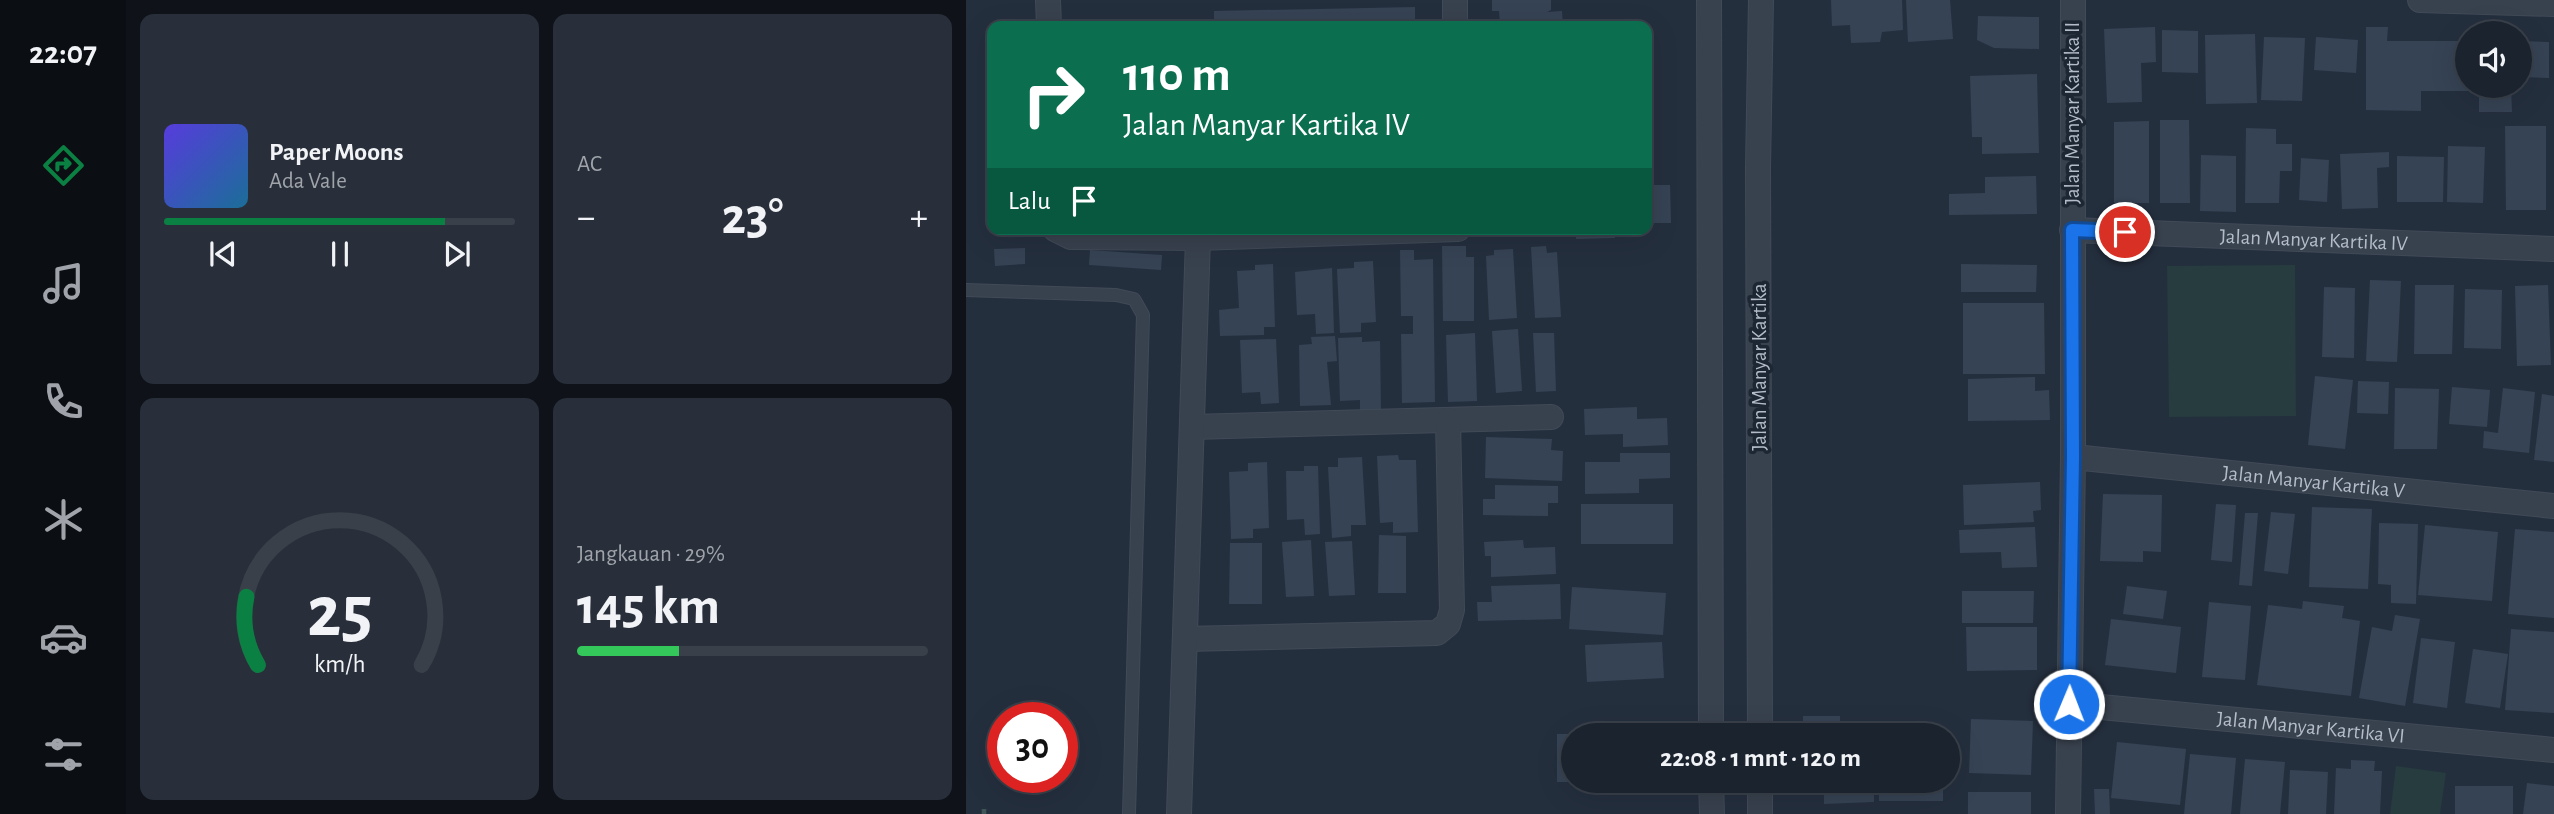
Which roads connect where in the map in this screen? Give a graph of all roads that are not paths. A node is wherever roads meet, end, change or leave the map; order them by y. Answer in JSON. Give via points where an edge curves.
{"nodes":[{"id":1,"x":1048,"y":0,"type":"edge"},
{"id":2,"x":1455,"y":0,"type":"edge"},
{"id":3,"x":1709,"y":0,"type":"edge"},
{"id":4,"x":1761,"y":0,"type":"edge"},
{"id":5,"x":2073,"y":0,"type":"edge"},
{"id":6,"x":2420,"y":0,"type":"edge"},
{"id":7,"x":2554,"y":4,"type":"edge"},
{"id":8,"x":1049,"y":21,"type":"edge"},
{"id":9,"x":1455,"y":21,"type":"edge"},
{"id":10,"x":2072,"y":230,"type":"junction"},
{"id":11,"x":1067,"y":235,"type":"edge"},
{"id":12,"x":1285,"y":235,"type":"edge"},
{"id":13,"x":1198,"y":238,"type":"junction"},
{"id":14,"x":2554,"y":249,"type":"edge"},
{"id":15,"x":966,"y":290,"type":"edge"},
{"id":16,"x":1551,"y":417,"type":"dead end"},
{"id":17,"x":1448,"y":420,"type":"junction"},
{"id":18,"x":1192,"y":427,"type":"junction"},
{"id":19,"x":2073,"y":457,"type":"junction"},
{"id":20,"x":2554,"y":506,"type":"edge"},
{"id":21,"x":1185,"y":639,"type":"junction"},
{"id":22,"x":2069,"y":704,"type":"junction"},
{"id":23,"x":1711,"y":723,"type":"edge"},
{"id":24,"x":1760,"y":723,"type":"edge"},
{"id":25,"x":2554,"y":750,"type":"edge"},
{"id":26,"x":1711,"y":793,"type":"edge"},
{"id":27,"x":1760,"y":793,"type":"edge"},
{"id":28,"x":1129,"y":814,"type":"edge"},
{"id":29,"x":1179,"y":814,"type":"edge"},
{"id":30,"x":1712,"y":814,"type":"edge"},
{"id":31,"x":1760,"y":814,"type":"edge"},
{"id":32,"x":2068,"y":814,"type":"edge"}],
"edges":[{"from":1,"to":8,"type":"street"},
{"from":2,"to":9,"type":"street"},
{"from":3,"to":23,"type":"street"},
{"from":4,"to":24,"type":"street","name":"Jalan Manyar Kartika"},
{"from":5,"to":10,"type":"street","name":"Jalan Manyar Kartika II"},
{"from":6,"to":7,"type":"street"},
{"from":10,"to":14,"type":"street","name":"Jalan Manyar Kartika IV"},
{"from":10,"to":19,"type":"street","name":"Jalan Manyar Kartika II"},
{"from":11,"to":13,"type":"street"},
{"from":12,"to":13,"type":"street"},
{"from":13,"to":18,"type":"street"},
{"from":15,"to":28,"type":"lane","via":[[1116,295],[1133,299],[1143,314]]},
{"from":16,"to":17,"type":"street"},
{"from":17,"to":18,"type":"street"},
{"from":17,"to":21,"type":"street","via":[[1452,610],[1448,624],[1437,633]]},
{"from":18,"to":21,"type":"street"},
{"from":19,"to":20,"type":"street","name":"Jalan Manyar Kartika V"},
{"from":19,"to":22,"type":"street","name":"Jalan Manyar Kartika II"},
{"from":21,"to":29,"type":"street"},
{"from":22,"to":25,"type":"street","name":"Jalan Manyar Kartika VI"},
{"from":22,"to":32,"type":"street","name":"Jalan Manyar Kartika II"},
{"from":26,"to":30,"type":"street"},
{"from":27,"to":31,"type":"street"}]}
